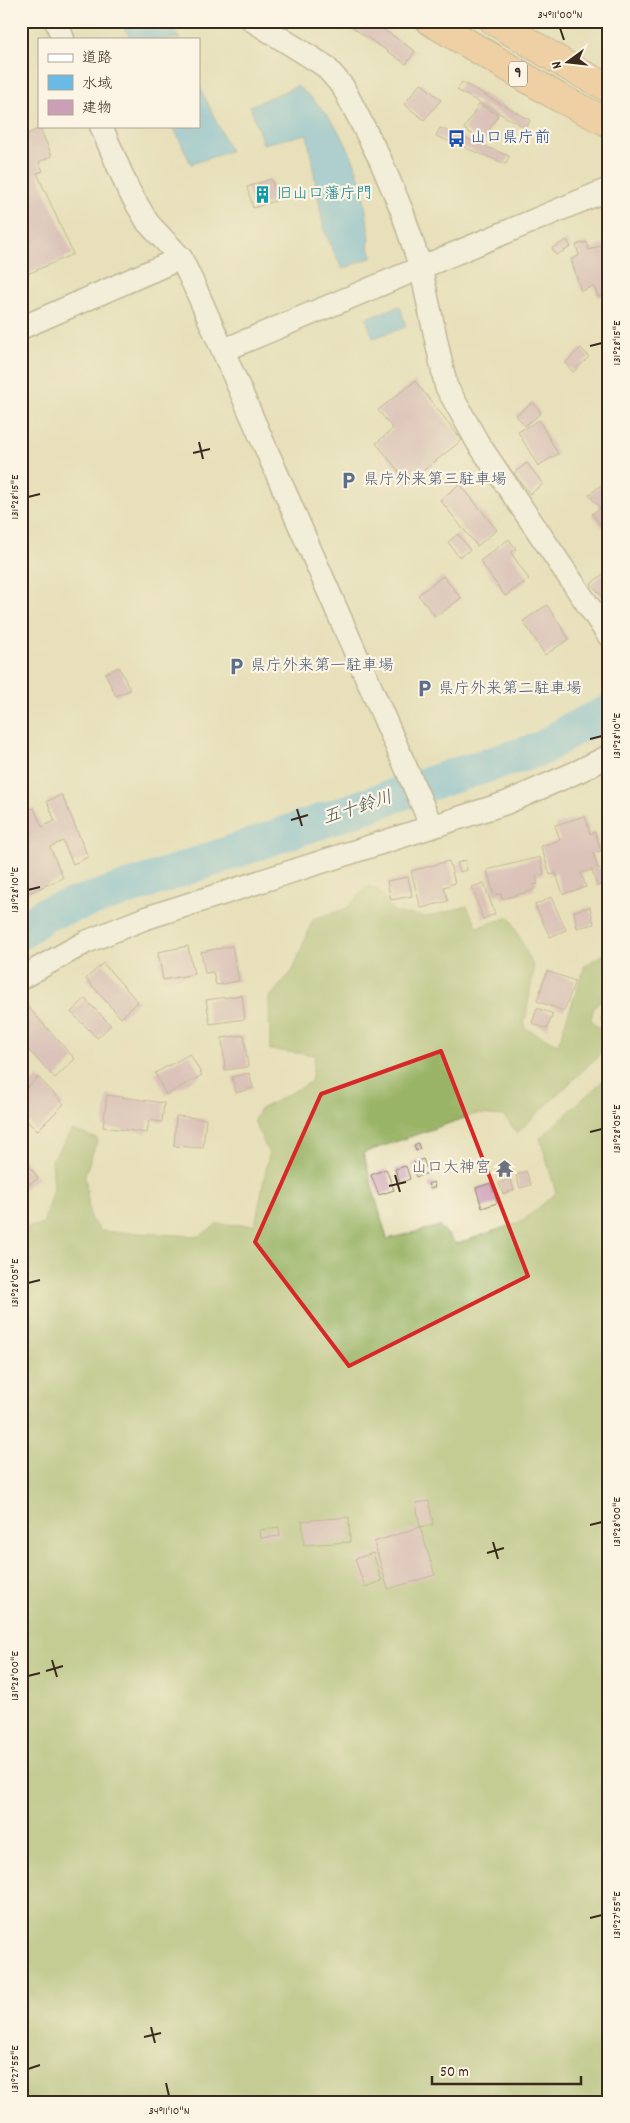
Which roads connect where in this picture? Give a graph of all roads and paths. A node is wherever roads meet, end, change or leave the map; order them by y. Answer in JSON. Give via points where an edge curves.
{"nodes":[{"id":1,"x":56,"y":21,"type":"edge"},
{"id":2,"x":252,"y":21,"type":"edge"},
{"id":3,"x":430,"y":21,"type":"edge"},
{"id":4,"x":494,"y":21,"type":"edge"},
{"id":5,"x":63,"y":38,"type":"edge"},
{"id":6,"x":609,"y":88,"type":"edge"},
{"id":7,"x":609,"y":124,"type":"edge"},
{"id":8,"x":102,"y":128,"type":"edge"},
{"id":9,"x":609,"y":189,"type":"edge"},
{"id":10,"x":181,"y":258,"type":"junction"},
{"id":11,"x":420,"y":269,"type":"junction"},
{"id":12,"x":21,"y":328,"type":"edge"},
{"id":13,"x":224,"y":350,"type":"junction"},
{"id":14,"x":609,"y":636,"type":"edge"},
{"id":15,"x":609,"y":756,"type":"edge"},
{"id":16,"x":432,"y":827,"type":"junction"},
{"id":17,"x":21,"y":978,"type":"edge"}],
"edges":[{"from":1,"to":5,"type":"street"},
{"from":2,"to":11,"type":"street","via":[[325,66],[343,87],[402,211]]},
{"from":3,"to":7,"type":"highway","number":"9"},
{"from":4,"to":6,"type":"highway","number":"9"},
{"from":8,"to":10,"type":"street","via":[[128,189],[148,223]]},
{"from":9,"to":11,"type":"street"},
{"from":10,"to":12,"type":"street"},
{"from":10,"to":13,"type":"street"},
{"from":11,"to":13,"type":"street"},
{"from":11,"to":14,"type":"street","via":[[446,386],[478,443]]},
{"from":13,"to":16,"type":"street"},
{"from":15,"to":16,"type":"street","via":[[506,803]]},
{"from":16,"to":17,"type":"street","via":[[146,918],[86,942]]}]}
